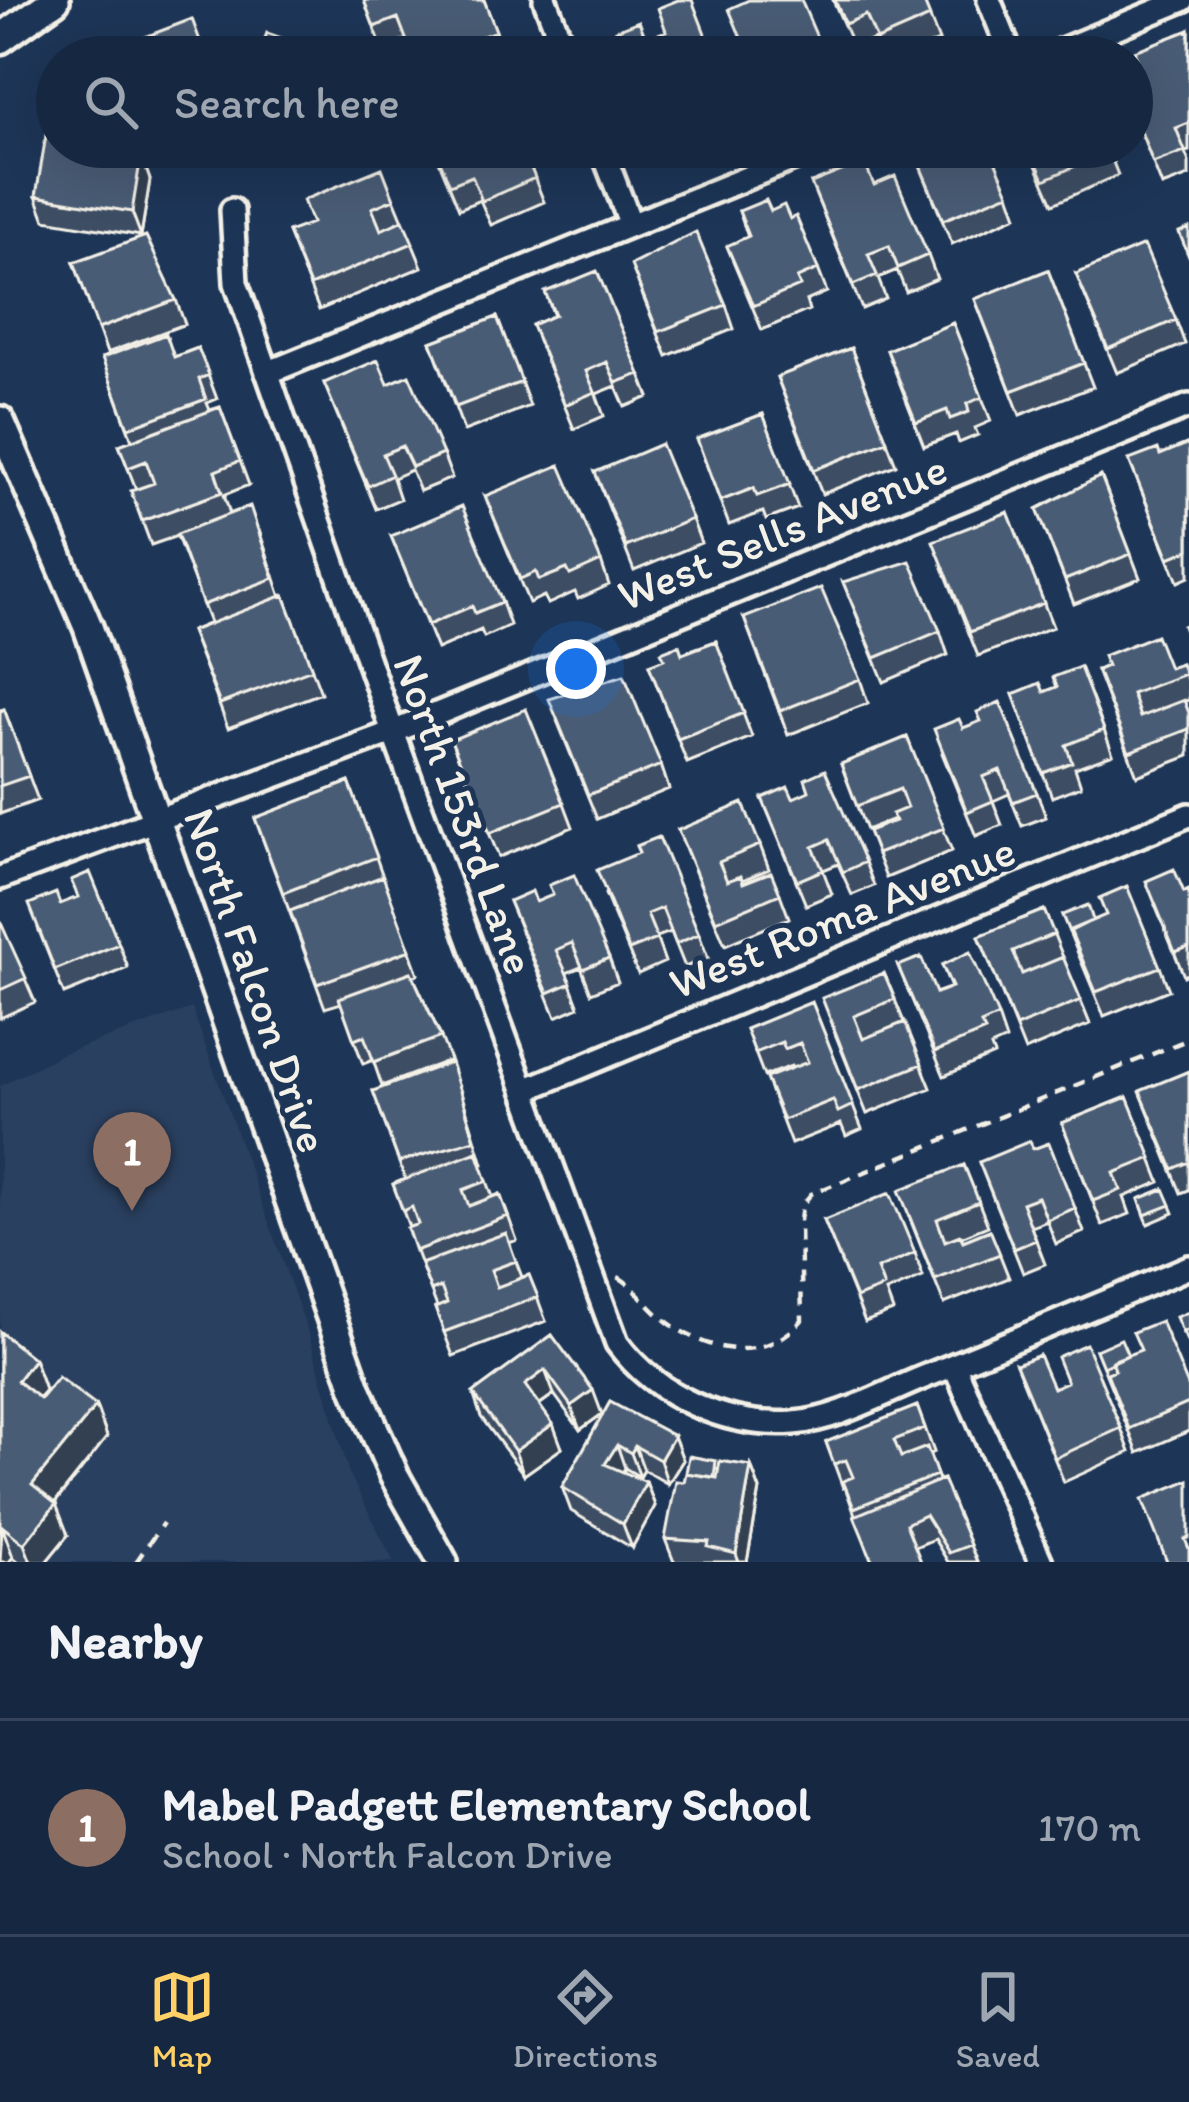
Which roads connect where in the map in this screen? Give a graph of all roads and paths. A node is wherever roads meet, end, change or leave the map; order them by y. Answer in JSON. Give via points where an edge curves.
{"nodes":[{"id":1,"x":56,"y":0,"type":"edge"},
{"id":2,"x":545,"y":0,"type":"edge"},
{"id":3,"x":989,"y":0,"type":"edge"},
{"id":4,"x":1183,"y":0,"type":"edge"},
{"id":5,"x":559,"y":36,"type":"edge"},
{"id":6,"x":1004,"y":36,"type":"edge"},
{"id":7,"x":1096,"y":36,"type":"edge"},
{"id":8,"x":0,"y":39,"type":"edge"},
{"id":9,"x":609,"y":168,"type":"edge"},
{"id":10,"x":771,"y":168,"type":"edge"},
{"id":11,"x":232,"y":210,"type":"dead end"},
{"id":12,"x":631,"y":225,"type":"junction"},
{"id":13,"x":267,"y":373,"type":"junction"},
{"id":14,"x":1189,"y":406,"type":"edge"},
{"id":15,"x":0,"y":421,"type":"edge"},
{"id":16,"x":393,"y":732,"type":"junction"},
{"id":17,"x":1189,"y":815,"type":"edge"},
{"id":18,"x":155,"y":818,"type":"junction"},
{"id":19,"x":0,"y":878,"type":"edge"},
{"id":20,"x":1189,"y":1039,"type":"edge"},
{"id":21,"x":525,"y":1090,"type":"junction"},
{"id":22,"x":585,"y":1252,"type":"junction"},
{"id":23,"x":1189,"y":1268,"type":"edge"},
{"id":24,"x":954,"y":1365,"type":"junction"},
{"id":25,"x":163,"y":1523,"type":"dead end"},
{"id":26,"x":136,"y":1562,"type":"edge"},
{"id":27,"x":443,"y":1562,"type":"edge"},
{"id":28,"x":1041,"y":1562,"type":"edge"}],
"edges":[{"from":1,"to":8,"type":"street"},
{"from":2,"to":5,"type":"street"},
{"from":3,"to":6,"type":"street"},
{"from":4,"to":7,"type":"street"},
{"from":9,"to":12,"type":"street"},
{"from":10,"to":12,"type":"street"},
{"from":11,"to":13,"type":"street","name":"North 153rd Lane","via":[[236,283]]},
{"from":12,"to":13,"type":"street"},
{"from":13,"to":16,"type":"street","name":"North 153rd Lane"},
{"from":14,"to":16,"type":"street","name":"West Sells Avenue"},
{"from":15,"to":18,"type":"street","name":"North Falcon Drive","via":[[66,570]]},
{"from":16,"to":18,"type":"street","name":"West Sells Avenue"},
{"from":16,"to":21,"type":"street","name":"North 153rd Lane"},
{"from":17,"to":21,"type":"street","name":"West Roma Avenue"},
{"from":18,"to":19,"type":"street","name":"West Sells Avenue"},
{"from":18,"to":27,"type":"street","name":"North Falcon Drive","via":[[364,1408]]},
{"from":20,"to":22,"type":"path","via":[[811,1194],[800,1221],[802,1320],[769,1347],[699,1343]]},
{"from":21,"to":22,"type":"street","name":"North 153rd Lane"},
{"from":22,"to":24,"type":"street","name":"North 153rd Lane","via":[[617,1343],[640,1375],[694,1405],[797,1423]]},
{"from":23,"to":24,"type":"street","name":"North 153rd Lane"},
{"from":24,"to":28,"type":"street"},
{"from":25,"to":26,"type":"path"}]}
